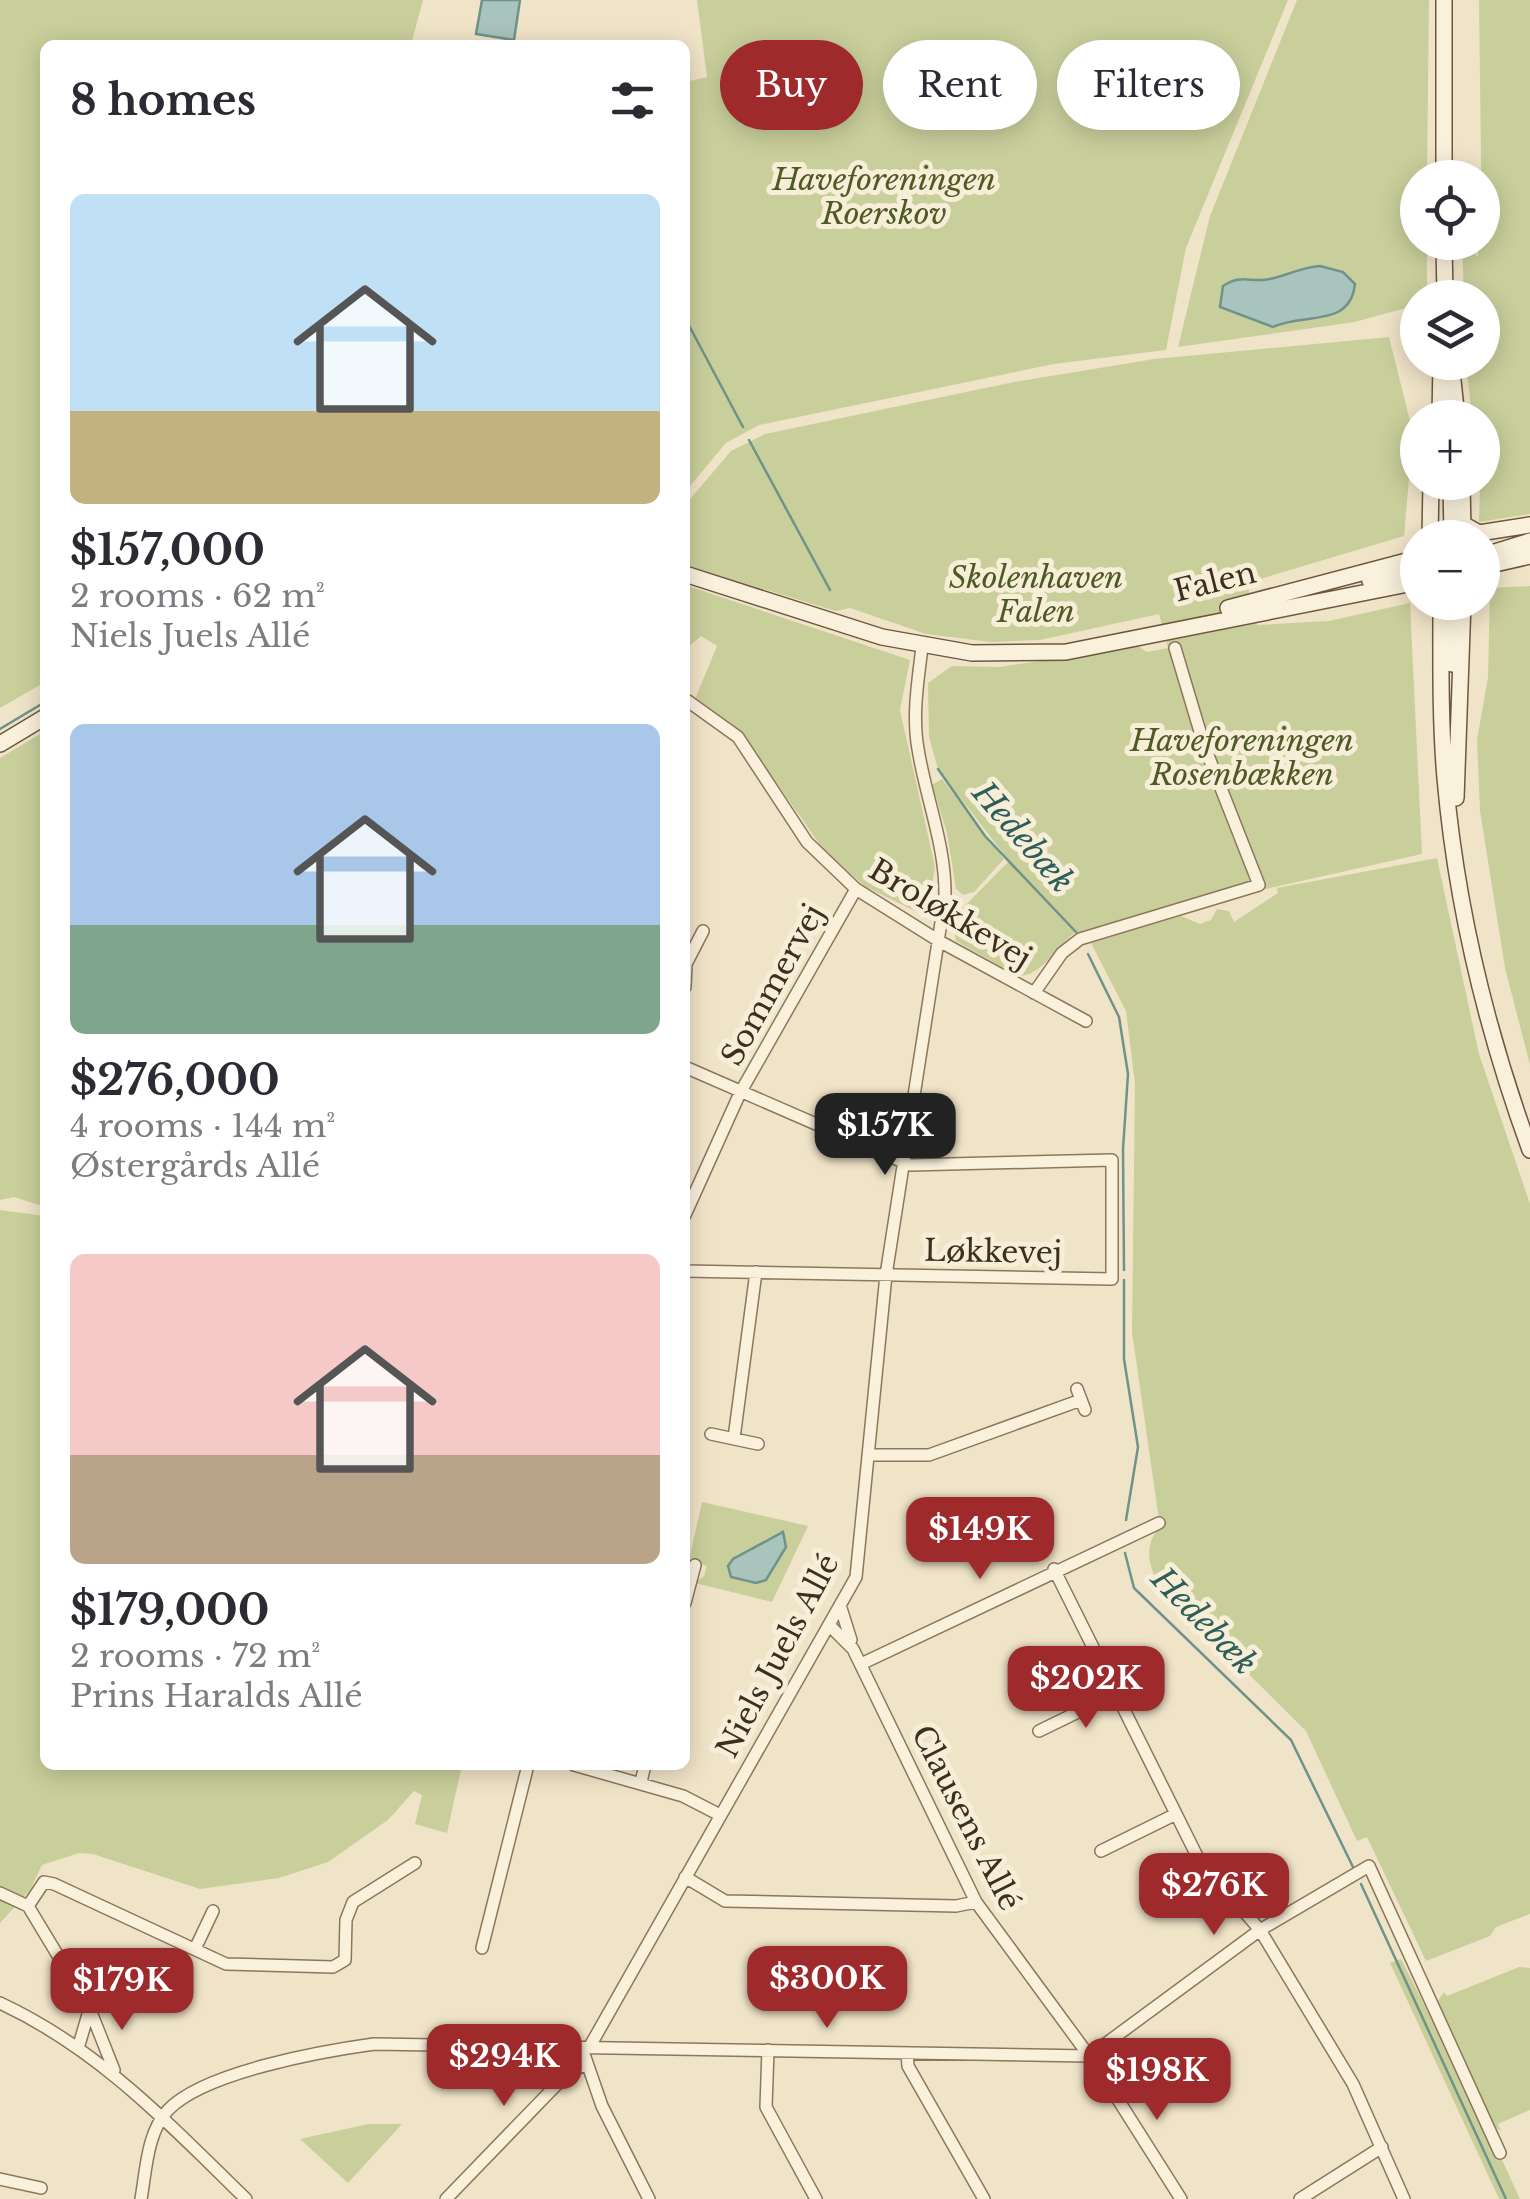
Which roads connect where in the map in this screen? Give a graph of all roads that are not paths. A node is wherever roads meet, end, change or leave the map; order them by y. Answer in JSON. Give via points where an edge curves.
{"nodes":[{"id":1,"x":1444,"y":0,"type":"edge"},
{"id":2,"x":1444,"y":160,"type":"edge"},
{"id":3,"x":1530,"y":525,"type":"edge"},
{"id":4,"x":1500,"y":530,"type":"edge"},
{"id":5,"x":1530,"y":533,"type":"edge"},
{"id":6,"x":1500,"y":540,"type":"edge"},
{"id":7,"x":1530,"y":541,"type":"edge"},
{"id":8,"x":1500,"y":550,"type":"edge"},
{"id":9,"x":1530,"y":556,"type":"edge"},
{"id":10,"x":1400,"y":563,"type":"edge"},
{"id":11,"x":1500,"y":563,"type":"edge"},
{"id":12,"x":1400,"y":574,"type":"edge"},
{"id":13,"x":690,"y":576,"type":"edge"},
{"id":14,"x":1400,"y":585,"type":"edge"},
{"id":15,"x":1400,"y":595,"type":"edge"},
{"id":16,"x":1276,"y":609,"type":"junction"},
{"id":17,"x":1441,"y":620,"type":"edge"},
{"id":18,"x":1452,"y":620,"type":"edge"},
{"id":19,"x":1462,"y":620,"type":"edge"},
{"id":20,"x":1472,"y":620,"type":"edge"},
{"id":21,"x":922,"y":647,"type":"junction"},
{"id":22,"x":1176,"y":648,"type":"dead end"},
{"id":23,"x":1024,"y":652,"type":"junction"},
{"id":24,"x":690,"y":704,"type":"edge"},
{"id":25,"x":40,"y":720,"type":"edge"},
{"id":26,"x":1457,"y":737,"type":"junction"},
{"id":27,"x":0,"y":744,"type":"edge"},
{"id":28,"x":1456,"y":842,"type":"junction"},
{"id":29,"x":856,"y":889,"type":"junction"},
{"id":30,"x":702,"y":931,"type":"dead end"},
{"id":31,"x":939,"y":941,"type":"junction"},
{"id":32,"x":690,"y":956,"type":"edge"},
{"id":33,"x":1034,"y":993,"type":"junction"},
{"id":34,"x":1086,"y":1021,"type":"dead end"},
{"id":35,"x":690,"y":1069,"type":"edge"},
{"id":36,"x":740,"y":1093,"type":"junction"},
{"id":37,"x":1530,"y":1150,"type":"edge"},
{"id":38,"x":903,"y":1163,"type":"junction"},
{"id":39,"x":690,"y":1204,"type":"edge"},
{"id":40,"x":690,"y":1271,"type":"edge"},
{"id":41,"x":756,"y":1272,"type":"junction"},
{"id":42,"x":886,"y":1276,"type":"junction"},
{"id":43,"x":1081,"y":1400,"type":"dead end"},
{"id":44,"x":711,"y":1434,"type":"dead end"},
{"id":45,"x":734,"y":1438,"type":"junction"},
{"id":46,"x":758,"y":1444,"type":"dead end"},
{"id":47,"x":870,"y":1455,"type":"junction"},
{"id":48,"x":1159,"y":1523,"type":"dead end"},
{"id":49,"x":694,"y":1565,"type":"dead end"},
{"id":50,"x":1054,"y":1569,"type":"junction"},
{"id":51,"x":690,"y":1582,"type":"edge"},
{"id":52,"x":840,"y":1606,"type":"junction"},
{"id":53,"x":828,"y":1624,"type":"junction"},
{"id":54,"x":853,"y":1649,"type":"junction"},
{"id":55,"x":861,"y":1664,"type":"junction"},
{"id":56,"x":1115,"y":1694,"type":"junction"},
{"id":57,"x":1039,"y":1731,"type":"dead end"},
{"id":58,"x":527,"y":1770,"type":"edge"},
{"id":59,"x":593,"y":1770,"type":"edge"},
{"id":60,"x":643,"y":1770,"type":"edge"},
{"id":61,"x":640,"y":1782,"type":"junction"},
{"id":62,"x":720,"y":1815,"type":"junction"},
{"id":63,"x":1174,"y":1815,"type":"junction"},
{"id":64,"x":1101,"y":1851,"type":"dead end"},
{"id":65,"x":415,"y":1863,"type":"dead end"},
{"id":66,"x":685,"y":1877,"type":"junction"},
{"id":67,"x":0,"y":1893,"type":"edge"},
{"id":68,"x":976,"y":1902,"type":"junction"},
{"id":69,"x":28,"y":1906,"type":"junction"},
{"id":70,"x":212,"y":1910,"type":"dead end"},
{"id":71,"x":1260,"y":1930,"type":"junction"},
{"id":72,"x":482,"y":1948,"type":"dead end"},
{"id":73,"x":195,"y":1949,"type":"junction"},
{"id":74,"x":0,"y":2004,"type":"edge"},
{"id":75,"x":90,"y":2007,"type":"junction"},
{"id":76,"x":79,"y":2045,"type":"junction"},
{"id":77,"x":586,"y":2046,"type":"junction"},
{"id":78,"x":768,"y":2050,"type":"junction"},
{"id":79,"x":907,"y":2052,"type":"junction"},
{"id":80,"x":1089,"y":2056,"type":"junction"},
{"id":81,"x":586,"y":2064,"type":"junction"},
{"id":82,"x":116,"y":2074,"type":"junction"},
{"id":83,"x":163,"y":2118,"type":"junction"},
{"id":84,"x":1382,"y":2147,"type":"junction"},
{"id":85,"x":1500,"y":2153,"type":"dead end"},
{"id":86,"x":0,"y":2179,"type":"edge"},
{"id":87,"x":40,"y":2188,"type":"dead end"},
{"id":88,"x":142,"y":2199,"type":"edge"},
{"id":89,"x":246,"y":2199,"type":"edge"},
{"id":90,"x":446,"y":2199,"type":"edge"},
{"id":91,"x":649,"y":2199,"type":"edge"},
{"id":92,"x":816,"y":2199,"type":"edge"},
{"id":93,"x":984,"y":2199,"type":"edge"},
{"id":94,"x":1181,"y":2199,"type":"edge"},
{"id":95,"x":1300,"y":2199,"type":"edge"},
{"id":96,"x":1404,"y":2199,"type":"edge"}],
"edges":[{"from":1,"to":2,"type":"main road"},
{"from":3,"to":4,"type":"main road"},
{"from":5,"to":6,"type":"main road"},
{"from":7,"to":8,"type":"main road"},
{"from":9,"to":11,"type":"main road"},
{"from":10,"to":23,"type":"main road","name":"Falen","via":[[1106,638]]},
{"from":12,"to":16,"type":"main road"},
{"from":13,"to":21,"type":"main road","name":"Falen"},
{"from":14,"to":16,"type":"main road","name":"Falen"},
{"from":15,"to":16,"type":"main road","via":[[1300,612]]},
{"from":16,"to":23,"type":"main road","name":"Falen","via":[[1107,645]]},
{"from":17,"to":28,"type":"main road","via":[[1445,781]]},
{"from":18,"to":26,"type":"main road"},
{"from":19,"to":26,"type":"main road"},
{"from":20,"to":26,"type":"main road","via":[[1468,705]]},
{"from":21,"to":23,"type":"main road","name":"Falen"},
{"from":21,"to":31,"type":"street","name":"Niels Juels Allé","via":[[918,748],[945,875]]},
{"from":22,"to":33,"type":"street","via":[[1259,885],[1080,939]]},
{"from":24,"to":29,"type":"street","name":"Broløkkevej","via":[[738,738],[807,842]]},
{"from":25,"to":27,"type":"main road"},
{"from":26,"to":28,"type":"main road"},
{"from":28,"to":37,"type":"main road","via":[[1487,1013]]},
{"from":29,"to":31,"type":"street","name":"Broløkkevej"},
{"from":29,"to":36,"type":"street","name":"Sommervej"},
{"from":30,"to":32,"type":"street"},
{"from":31,"to":33,"type":"street","name":"Broløkkevej"},
{"from":31,"to":38,"type":"street","name":"Niels Juels Allé"},
{"from":33,"to":34,"type":"street","name":"Broløkkevej"},
{"from":35,"to":36,"type":"street"},
{"from":36,"to":38,"type":"street"},
{"from":36,"to":39,"type":"street","name":"Sommervej"},
{"from":38,"to":42,"type":"street","name":"Niels Juels Allé"},
{"from":38,"to":42,"type":"street","name":"Løkkevej","via":[[1112,1160],[1112,1278]]},
{"from":40,"to":41,"type":"street","name":"Løkkevej"},
{"from":41,"to":42,"type":"street","name":"Løkkevej"},
{"from":41,"to":45,"type":"street"},
{"from":42,"to":47,"type":"street","name":"Niels Juels Allé"},
{"from":43,"to":47,"type":"street","via":[[929,1455]]},
{"from":44,"to":45,"type":"street"},
{"from":45,"to":46,"type":"street"},
{"from":47,"to":52,"type":"street","name":"Niels Juels Allé","via":[[858,1569]]},
{"from":48,"to":50,"type":"street"},
{"from":49,"to":51,"type":"street"},
{"from":50,"to":55,"type":"street"},
{"from":50,"to":56,"type":"street"},
{"from":52,"to":53,"type":"street","name":"Niels Juels Allé"},
{"from":52,"to":54,"type":"street","name":"Clausens Allé"},
{"from":53,"to":54,"type":"street","name":"Clausens Allé"},
{"from":53,"to":62,"type":"street","name":"Niels Juels Allé"},
{"from":54,"to":55,"type":"street","name":"Clausens Allé"},
{"from":55,"to":68,"type":"street","name":"Clausens Allé"},
{"from":56,"to":57,"type":"street"},
{"from":56,"to":63,"type":"street"},
{"from":58,"to":72,"type":"street"},
{"from":59,"to":61,"type":"street"},
{"from":60,"to":61,"type":"street"},
{"from":61,"to":62,"type":"street"},
{"from":62,"to":66,"type":"street","name":"Niels Juels Allé"},
{"from":63,"to":64,"type":"street"},
{"from":63,"to":71,"type":"street","via":[[1198,1858]]},
{"from":65,"to":73,"type":"street","via":[[353,1902],[345,1960],[332,1967],[226,1964]]},
{"from":66,"to":68,"type":"street","via":[[725,1900]]},
{"from":66,"to":77,"type":"street","name":"Niels Juels Allé"},
{"from":67,"to":69,"type":"street"},
{"from":68,"to":80,"type":"street","name":"Clausens Allé"},
{"from":69,"to":73,"type":"street","via":[[44,1882],[54,1884]]},
{"from":69,"to":75,"type":"street"},
{"from":70,"to":73,"type":"street"},
{"from":71,"to":80,"type":"street"},
{"from":71,"to":84,"type":"street","via":[[1353,2084]]},
{"from":71,"to":85,"type":"street","via":[[1369,1866]]},
{"from":74,"to":76,"type":"street"},
{"from":75,"to":76,"type":"street"},
{"from":75,"to":82,"type":"street"},
{"from":76,"to":82,"type":"street"},
{"from":77,"to":78,"type":"street"},
{"from":77,"to":81,"type":"street"},
{"from":77,"to":83,"type":"street","via":[[374,2044],[297,2055],[190,2096]]},
{"from":78,"to":79,"type":"street"},
{"from":78,"to":92,"type":"street","via":[[766,2106]]},
{"from":79,"to":80,"type":"street"},
{"from":79,"to":93,"type":"street","via":[[908,2066]]},
{"from":80,"to":94,"type":"street","name":"Clausens Allé"},
{"from":81,"to":90,"type":"street","via":[[567,2074]]},
{"from":81,"to":91,"type":"street"},
{"from":82,"to":83,"type":"street"},
{"from":83,"to":88,"type":"street","via":[[152,2137]]},
{"from":83,"to":89,"type":"street"},
{"from":84,"to":95,"type":"street"},
{"from":84,"to":96,"type":"street"},
{"from":86,"to":87,"type":"street"}]}
